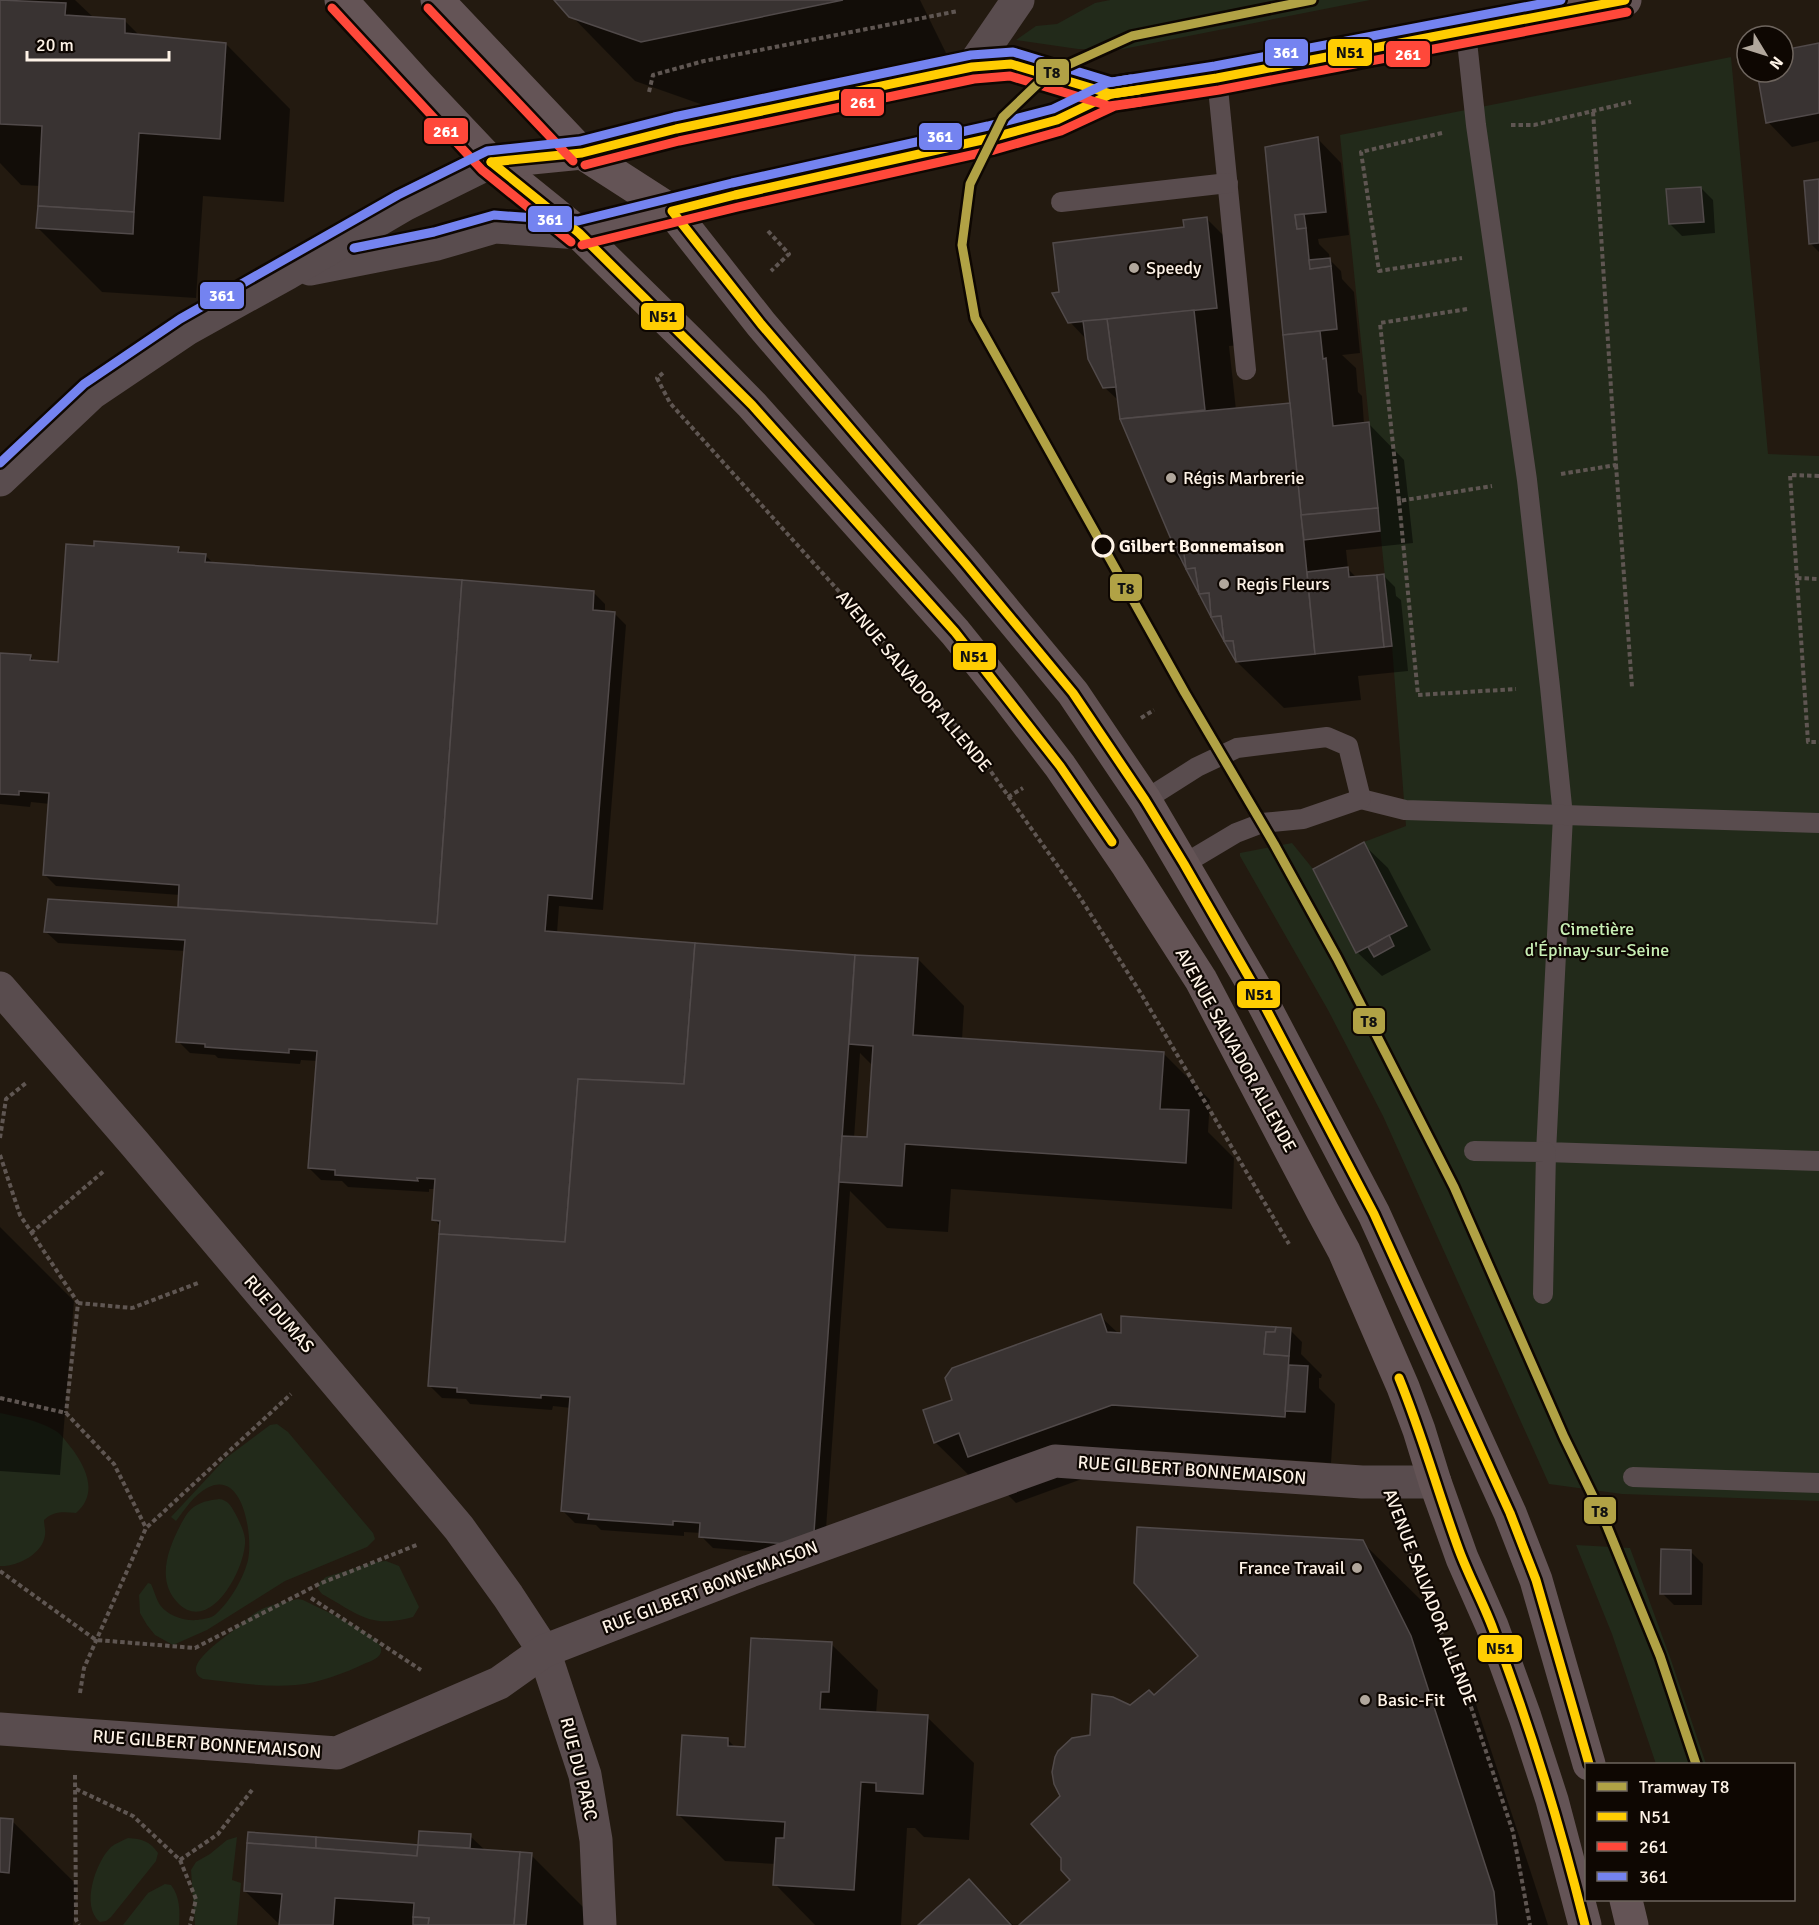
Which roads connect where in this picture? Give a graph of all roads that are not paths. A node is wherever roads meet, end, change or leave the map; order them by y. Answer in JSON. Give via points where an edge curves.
{"nodes":[{"id":1,"x":341,"y":0,"type":"edge"},
{"id":2,"x":437,"y":0,"type":"edge"},
{"id":3,"x":1018,"y":0,"type":"edge"},
{"id":4,"x":1625,"y":0,"type":"edge"},
{"id":5,"x":1466,"y":32,"type":"junction"},
{"id":6,"x":972,"y":67,"type":"junction"},
{"id":7,"x":1217,"y":78,"type":"junction"},
{"id":8,"x":1111,"y":94,"type":"junction"},
{"id":9,"x":582,"y":153,"type":"junction"},
{"id":10,"x":491,"y":162,"type":"junction"},
{"id":11,"x":1228,"y":183,"type":"junction"},
{"id":12,"x":1062,"y":202,"type":"dead end"},
{"id":13,"x":672,"y":211,"type":"junction"},
{"id":14,"x":579,"y":234,"type":"junction"},
{"id":15,"x":288,"y":273,"type":"junction"},
{"id":16,"x":1246,"y":370,"type":"dead end"},
{"id":17,"x":0,"y":480,"type":"edge"},
{"id":18,"x":1361,"y":799,"type":"junction"},
{"id":19,"x":1145,"y":800,"type":"junction"},
{"id":20,"x":1563,"y":816,"type":"junction"},
{"id":21,"x":1819,"y":823,"type":"edge"},
{"id":22,"x":1184,"y":864,"type":"junction"},
{"id":23,"x":0,"y":988,"type":"edge"},
{"id":24,"x":1474,"y":1151,"type":"dead end"},
{"id":25,"x":1546,"y":1152,"type":"junction"},
{"id":26,"x":1819,"y":1161,"type":"edge"},
{"id":27,"x":1543,"y":1294,"type":"dead end"},
{"id":28,"x":1633,"y":1477,"type":"dead end"},
{"id":29,"x":1435,"y":1482,"type":"junction"},
{"id":30,"x":1819,"y":1483,"type":"edge"},
{"id":31,"x":544,"y":1651,"type":"junction"},
{"id":32,"x":0,"y":1730,"type":"edge"},
{"id":33,"x":1589,"y":1763,"type":"edge"},
{"id":34,"x":1626,"y":1901,"type":"edge"},
{"id":35,"x":600,"y":1925,"type":"edge"},
{"id":36,"x":1585,"y":1925,"type":"edge"},
{"id":37,"x":1632,"y":1925,"type":"edge"}],
"edges":[{"from":1,"to":10,"type":"main road","name":"AVENUE SALVADOR ALLENDE"},
{"from":2,"to":9,"type":"main road"},
{"from":3,"to":6,"type":"street"},
{"from":4,"to":5,"type":"main road"},
{"from":5,"to":7,"type":"main road"},
{"from":5,"to":20,"type":"lane","via":[[1527,480]]},
{"from":6,"to":8,"type":"main road","via":[[1011,64]]},
{"from":6,"to":9,"type":"main road","via":[[675,129]]},
{"from":7,"to":8,"type":"main road"},
{"from":7,"to":11,"type":"lane"},
{"from":8,"to":13,"type":"main road","via":[[1057,120],[992,138]]},
{"from":9,"to":10,"type":"main road"},
{"from":9,"to":13,"type":"main road"},
{"from":10,"to":14,"type":"main road","name":"AVENUE SALVADOR ALLENDE"},
{"from":10,"to":15,"type":"street","via":[[404,205]]},
{"from":11,"to":12,"type":"lane"},
{"from":11,"to":16,"type":"lane"},
{"from":13,"to":14,"type":"main road"},
{"from":13,"to":19,"type":"main road","via":[[760,324],[1073,693]]},
{"from":14,"to":15,"type":"street","via":[[495,227],[437,244]]},
{"from":14,"to":29,"type":"main road","name":"AVENUE SALVADOR ALLENDE","via":[[752,405],[954,632],[1060,766],[1201,980],[1339,1241],[1403,1387]]},
{"from":15,"to":17,"type":"street","via":[[187,329],[92,393]]},
{"from":18,"to":19,"type":"lane","via":[[1348,746],[1327,737],[1237,748],[1197,767]]},
{"from":18,"to":20,"type":"lane","via":[[1405,810]]},
{"from":18,"to":22,"type":"lane","via":[[1303,819],[1262,823],[1236,833]]},
{"from":19,"to":22,"type":"main road"},
{"from":20,"to":21,"type":"lane"},
{"from":20,"to":25,"type":"lane"},
{"from":22,"to":33,"type":"main road","via":[[1254,986],[1374,1214],[1509,1513],[1536,1580]]},
{"from":23,"to":31,"type":"street","name":"RUE DUMAS","via":[[459,1528]]},
{"from":24,"to":25,"type":"lane"},
{"from":25,"to":26,"type":"lane"},
{"from":25,"to":27,"type":"lane"},
{"from":28,"to":30,"type":"lane"},
{"from":29,"to":31,"type":"street","name":"RUE GILBERT BONNEMAISON","via":[[1055,1461],[761,1567]]},
{"from":29,"to":36,"type":"main road","name":"AVENUE SALVADOR ALLENDE","via":[[1525,1717]]},
{"from":31,"to":32,"type":"street","name":"RUE GILBERT BONNEMAISON","via":[[499,1683],[337,1754]]},
{"from":31,"to":35,"type":"street","name":"RUE DU PARC","via":[[585,1775],[596,1840]]},
{"from":34,"to":37,"type":"main road"}]}
